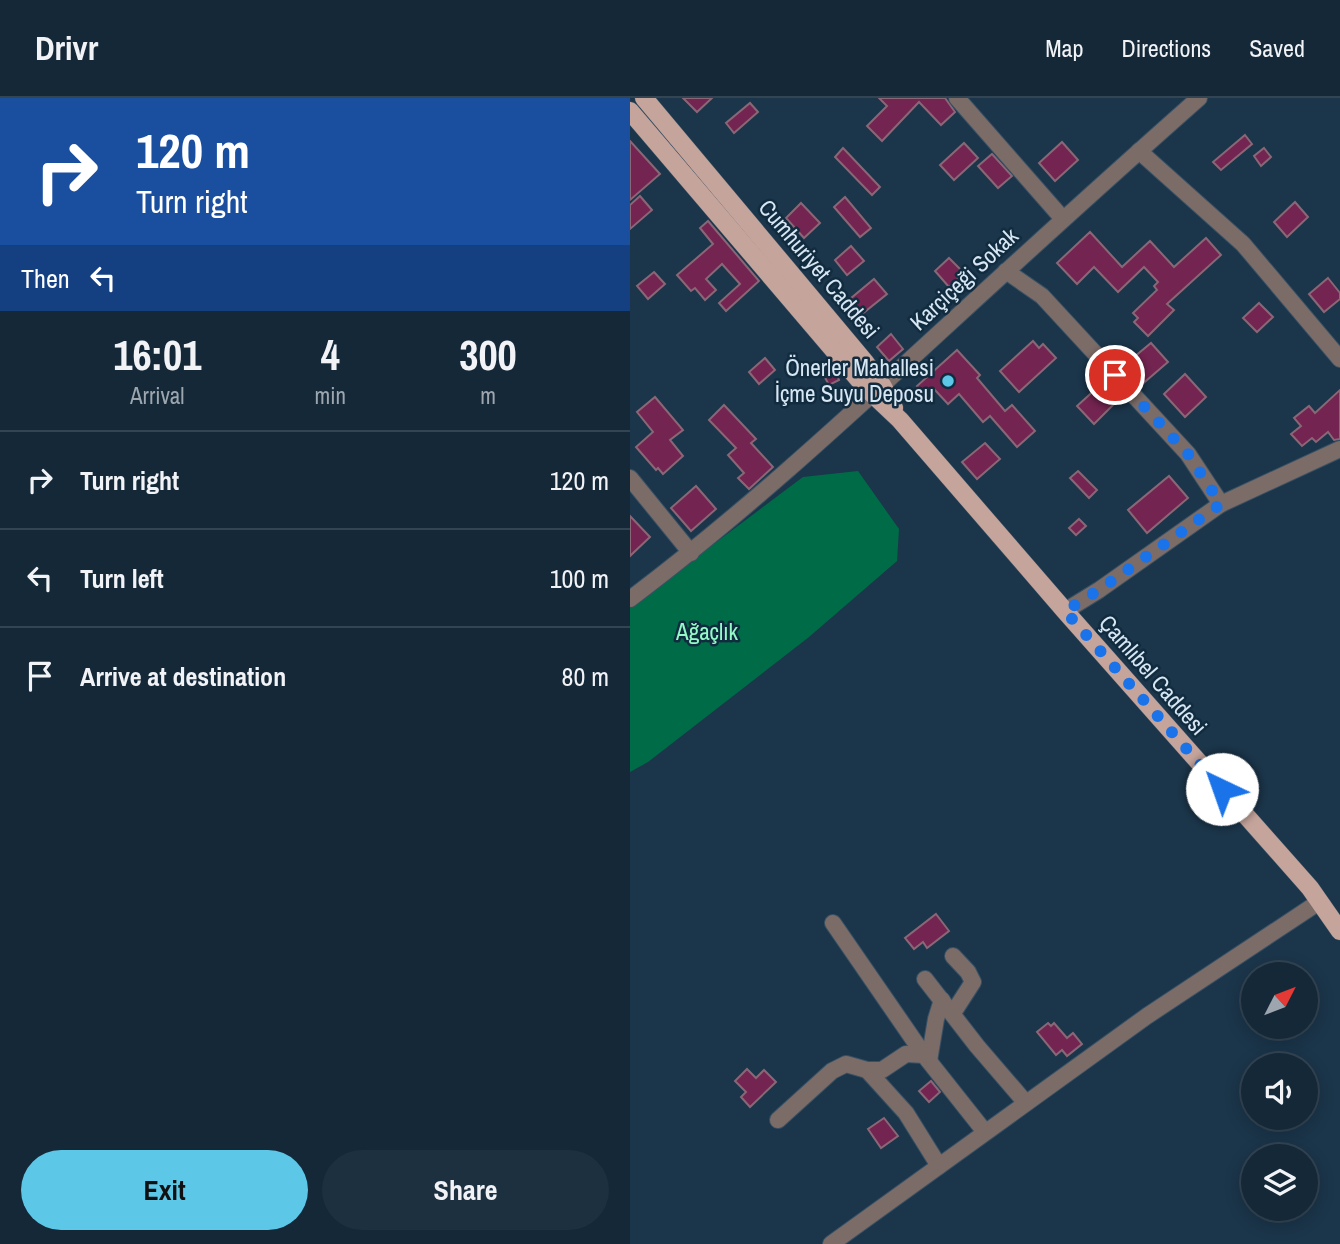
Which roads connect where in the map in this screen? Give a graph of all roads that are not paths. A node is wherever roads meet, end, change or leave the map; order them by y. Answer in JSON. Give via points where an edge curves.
{"nodes":[{"id":1,"x":644,"y":98,"type":"edge"},
{"id":2,"x":957,"y":98,"type":"edge"},
{"id":3,"x":1199,"y":98,"type":"edge"},
{"id":4,"x":630,"y":111,"type":"edge"},
{"id":5,"x":1139,"y":151,"type":"junction"},
{"id":6,"x":1063,"y":219,"type":"junction"},
{"id":7,"x":1006,"y":271,"type":"junction"},
{"id":8,"x":1340,"y":359,"type":"edge"},
{"id":9,"x":877,"y":390,"type":"junction"},
{"id":10,"x":900,"y":420,"type":"joint"},
{"id":11,"x":1340,"y":449,"type":"edge"},
{"id":12,"x":630,"y":478,"type":"edge"},
{"id":13,"x":1221,"y":504,"type":"junction"},
{"id":14,"x":691,"y":553,"type":"junction"},
{"id":15,"x":630,"y":599,"type":"edge"},
{"id":16,"x":1065,"y":611,"type":"junction"},
{"id":17,"x":1319,"y":902,"type":"junction"},
{"id":18,"x":833,"y":923,"type":"dead end"},
{"id":19,"x":1340,"y":931,"type":"edge"},
{"id":20,"x":953,"y":956,"type":"dead end"},
{"id":21,"x":925,"y":979,"type":"dead end"},
{"id":22,"x":942,"y":1000,"type":"junction"},
{"id":23,"x":953,"y":1013,"type":"junction"},
{"id":24,"x":927,"y":1058,"type":"junction"},
{"id":25,"x":867,"y":1070,"type":"junction"},
{"id":26,"x":1026,"y":1103,"type":"junction"},
{"id":27,"x":778,"y":1120,"type":"dead end"},
{"id":28,"x":985,"y":1132,"type":"junction"},
{"id":29,"x":939,"y":1166,"type":"junction"},
{"id":30,"x":831,"y":1244,"type":"edge"}],
"edges":[{"from":1,"to":9,"type":"main road","name":"Cumhuriyet Caddesi","via":[[865,362]]},
{"from":2,"to":6,"type":"street"},
{"from":3,"to":5,"type":"street","name":"Karçiçeği Sokak"},
{"from":4,"to":9,"type":"main road","name":"Cumhuriyet Caddesi"},
{"from":5,"to":6,"type":"street","name":"Karçiçeği Sokak"},
{"from":5,"to":8,"type":"street","via":[[1243,244]]},
{"from":6,"to":7,"type":"street","name":"Karçiçeği Sokak"},
{"from":7,"to":9,"type":"street","name":"Karçiçeği Sokak"},
{"from":7,"to":13,"type":"street","via":[[1042,296],[1188,454]]},
{"from":9,"to":10,"type":"main road","name":"Cumhuriyet Caddesi"},
{"from":9,"to":14,"type":"street","name":"Karçiçeği Sokak"},
{"from":10,"to":16,"type":"main road","name":"Çamlıbel Caddesi"},
{"from":11,"to":13,"type":"street"},
{"from":12,"to":14,"type":"street"},
{"from":13,"to":16,"type":"street"},
{"from":14,"to":15,"type":"street","name":"Karçiçeği Sokak"},
{"from":16,"to":17,"type":"main road","name":"Çamlıbel Caddesi"},
{"from":17,"to":19,"type":"main road","name":"Çamlıbel Caddesi"},
{"from":17,"to":26,"type":"street"},
{"from":18,"to":24,"type":"street"},
{"from":20,"to":23,"type":"street","via":[[973,982]]},
{"from":21,"to":22,"type":"street"},
{"from":22,"to":23,"type":"street"},
{"from":22,"to":24,"type":"street"},
{"from":23,"to":26,"type":"street"},
{"from":24,"to":25,"type":"street","via":[[906,1054],[882,1070]]},
{"from":24,"to":28,"type":"street"},
{"from":25,"to":27,"type":"street","via":[[846,1064],[832,1071]]},
{"from":25,"to":29,"type":"street","via":[[906,1114]]},
{"from":26,"to":28,"type":"street"},
{"from":28,"to":29,"type":"street"},
{"from":29,"to":30,"type":"street"}]}
